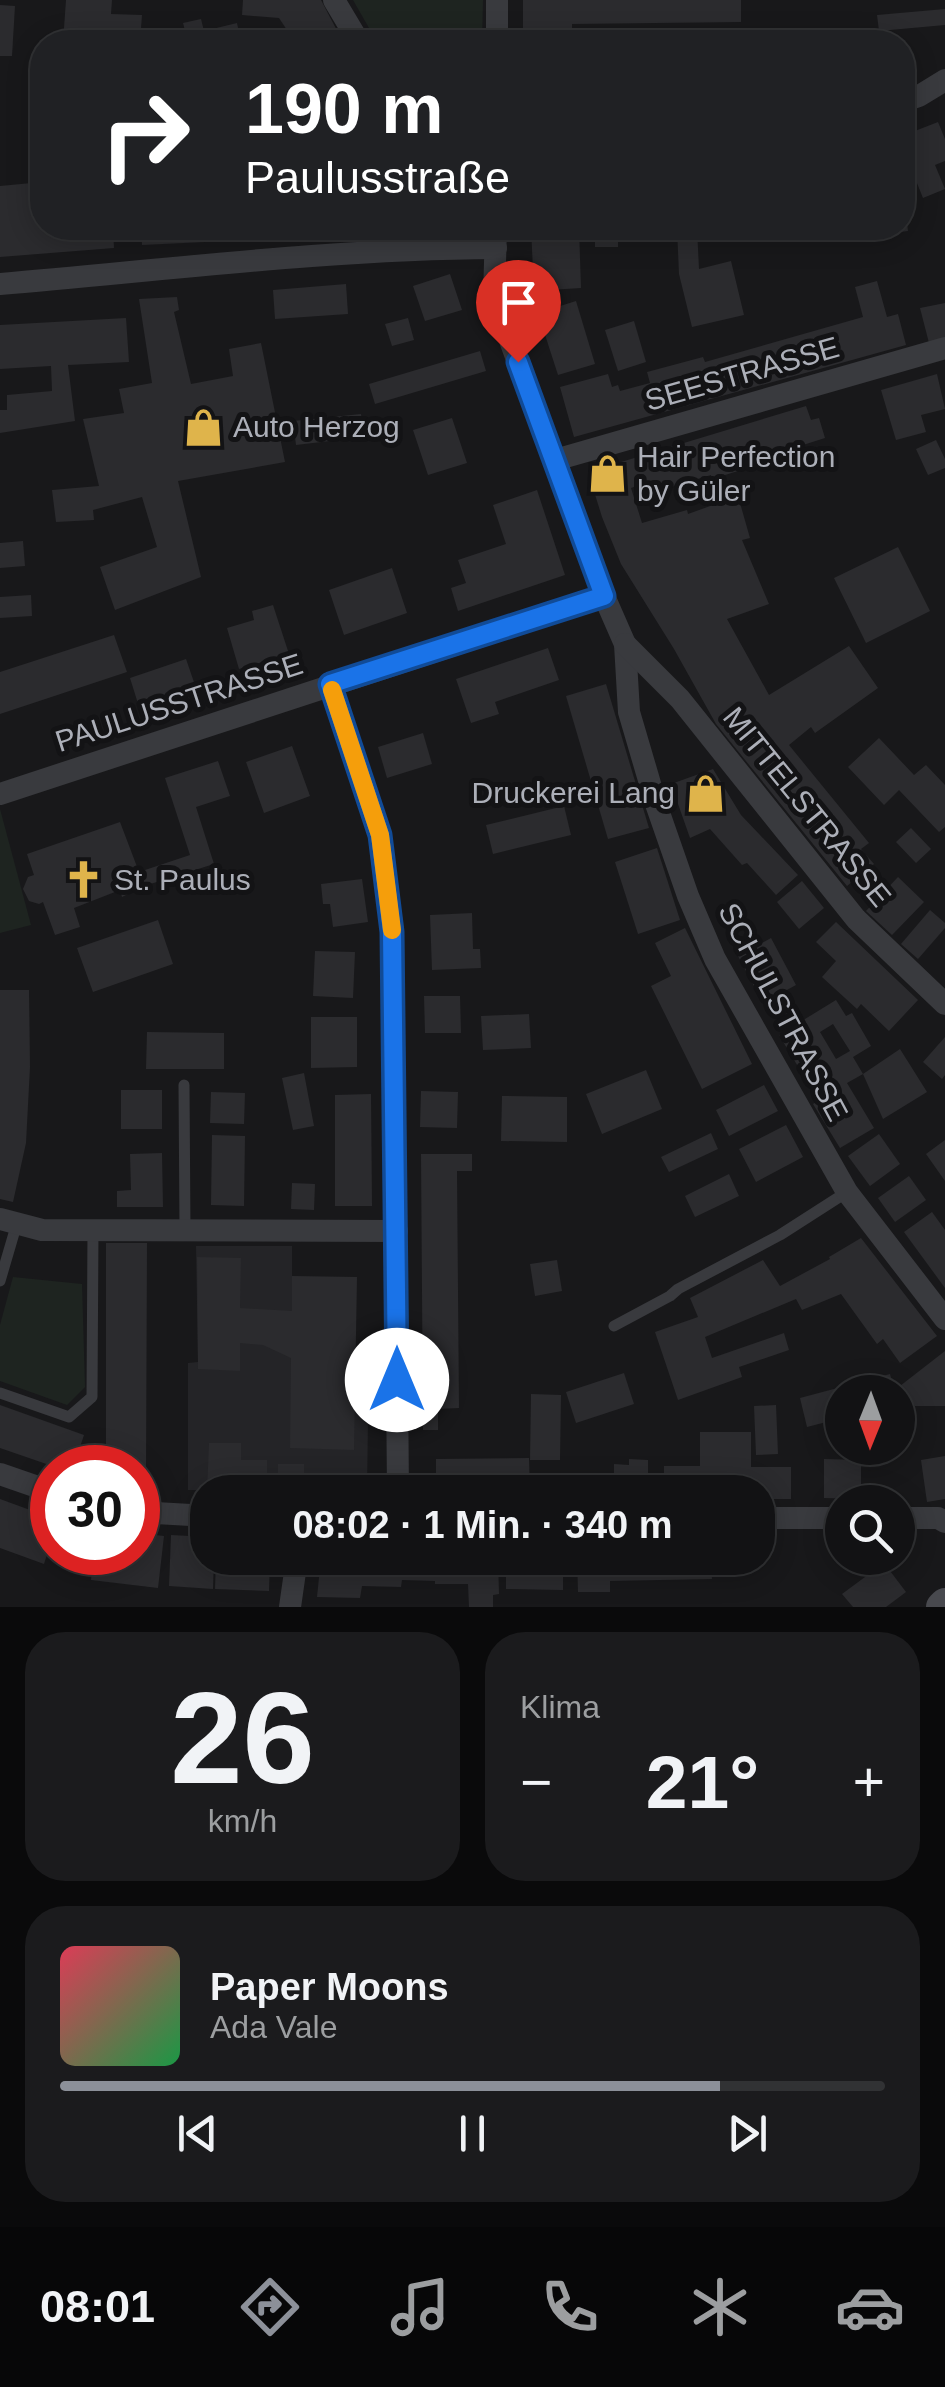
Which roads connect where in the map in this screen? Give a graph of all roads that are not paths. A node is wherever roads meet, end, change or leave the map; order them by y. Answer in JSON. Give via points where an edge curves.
{"nodes":[{"id":1,"x":334,"y":0,"type":"edge"},
{"id":2,"x":496,"y":0,"type":"edge"},
{"id":3,"x":352,"y":30,"type":"edge"},
{"id":4,"x":497,"y":30,"type":"edge"},
{"id":5,"x":945,"y":80,"type":"edge"},
{"id":6,"x":915,"y":97,"type":"edge"},
{"id":7,"x":407,"y":240,"type":"edge"},
{"id":8,"x":496,"y":240,"type":"edge"},
{"id":9,"x":0,"y":284,"type":"edge"},
{"id":10,"x":945,"y":348,"type":"edge"},
{"id":11,"x":555,"y":460,"type":"junction"},
{"id":12,"x":604,"y":596,"type":"junction"},
{"id":13,"x":626,"y":644,"type":"junction"},
{"id":14,"x":330,"y":684,"type":"junction"},
{"id":15,"x":0,"y":794,"type":"edge"},
{"id":16,"x":945,"y":1004,"type":"edge"},
{"id":17,"x":184,"y":1085,"type":"dead end"},
{"id":18,"x":847,"y":1192,"type":"junction"},
{"id":19,"x":8,"y":1221,"type":"edge"},
{"id":20,"x":93,"y":1230,"type":"junction"},
{"id":21,"x":184,"y":1230,"type":"junction"},
{"id":22,"x":397,"y":1231,"type":"junction"},
{"id":23,"x":0,"y":1281,"type":"edge"},
{"id":24,"x":945,"y":1319,"type":"edge"},
{"id":25,"x":614,"y":1326,"type":"dead end"},
{"id":26,"x":0,"y":1393,"type":"edge"},
{"id":27,"x":0,"y":1474,"type":"edge"},
{"id":28,"x":398,"y":1475,"type":"edge"},
{"id":29,"x":30,"y":1484,"type":"edge"},
{"id":30,"x":160,"y":1513,"type":"edge"},
{"id":31,"x":190,"y":1515,"type":"edge"},
{"id":32,"x":775,"y":1518,"type":"edge"},
{"id":33,"x":825,"y":1518,"type":"edge"},
{"id":34,"x":915,"y":1518,"type":"edge"},
{"id":35,"x":945,"y":1522,"type":"edge"},
{"id":36,"x":295,"y":1575,"type":"edge"},
{"id":37,"x":290,"y":1607,"type":"edge"}],
"edges":[{"from":1,"to":3,"type":"street"},
{"from":2,"to":4,"type":"street"},
{"from":5,"to":6,"type":"street"},
{"from":7,"to":9,"type":"street"},
{"from":8,"to":11,"type":"street","via":[[494,297]]},
{"from":10,"to":11,"type":"street","name":"SEESTRASSE"},
{"from":11,"to":12,"type":"street"},
{"from":12,"to":13,"type":"street"},
{"from":12,"to":14,"type":"street","name":"PAULUSSTRASSE"},
{"from":13,"to":16,"type":"street","name":"MITTELSTRASSE","via":[[680,698],[856,919]]},
{"from":13,"to":18,"type":"street","name":"SCHULSTRASSE","via":[[629,712],[688,896],[715,959]]},
{"from":14,"to":15,"type":"street","name":"PAULUSSTRASSE"},
{"from":14,"to":22,"type":"street","via":[[380,835],[392,932]]},
{"from":17,"to":21,"type":"lane"},
{"from":18,"to":24,"type":"street","name":"SCHULSTRASSE"},
{"from":18,"to":25,"type":"lane"},
{"from":19,"to":20,"type":"street","via":[[42,1230]]},
{"from":19,"to":23,"type":"lane"},
{"from":20,"to":21,"type":"street"},
{"from":20,"to":26,"type":"lane","via":[[92,1397],[70,1417]]},
{"from":21,"to":22,"type":"street"},
{"from":22,"to":28,"type":"street"},
{"from":27,"to":29,"type":"street"},
{"from":30,"to":31,"type":"street"},
{"from":32,"to":33,"type":"street"},
{"from":34,"to":35,"type":"street"},
{"from":36,"to":37,"type":"street"}]}
